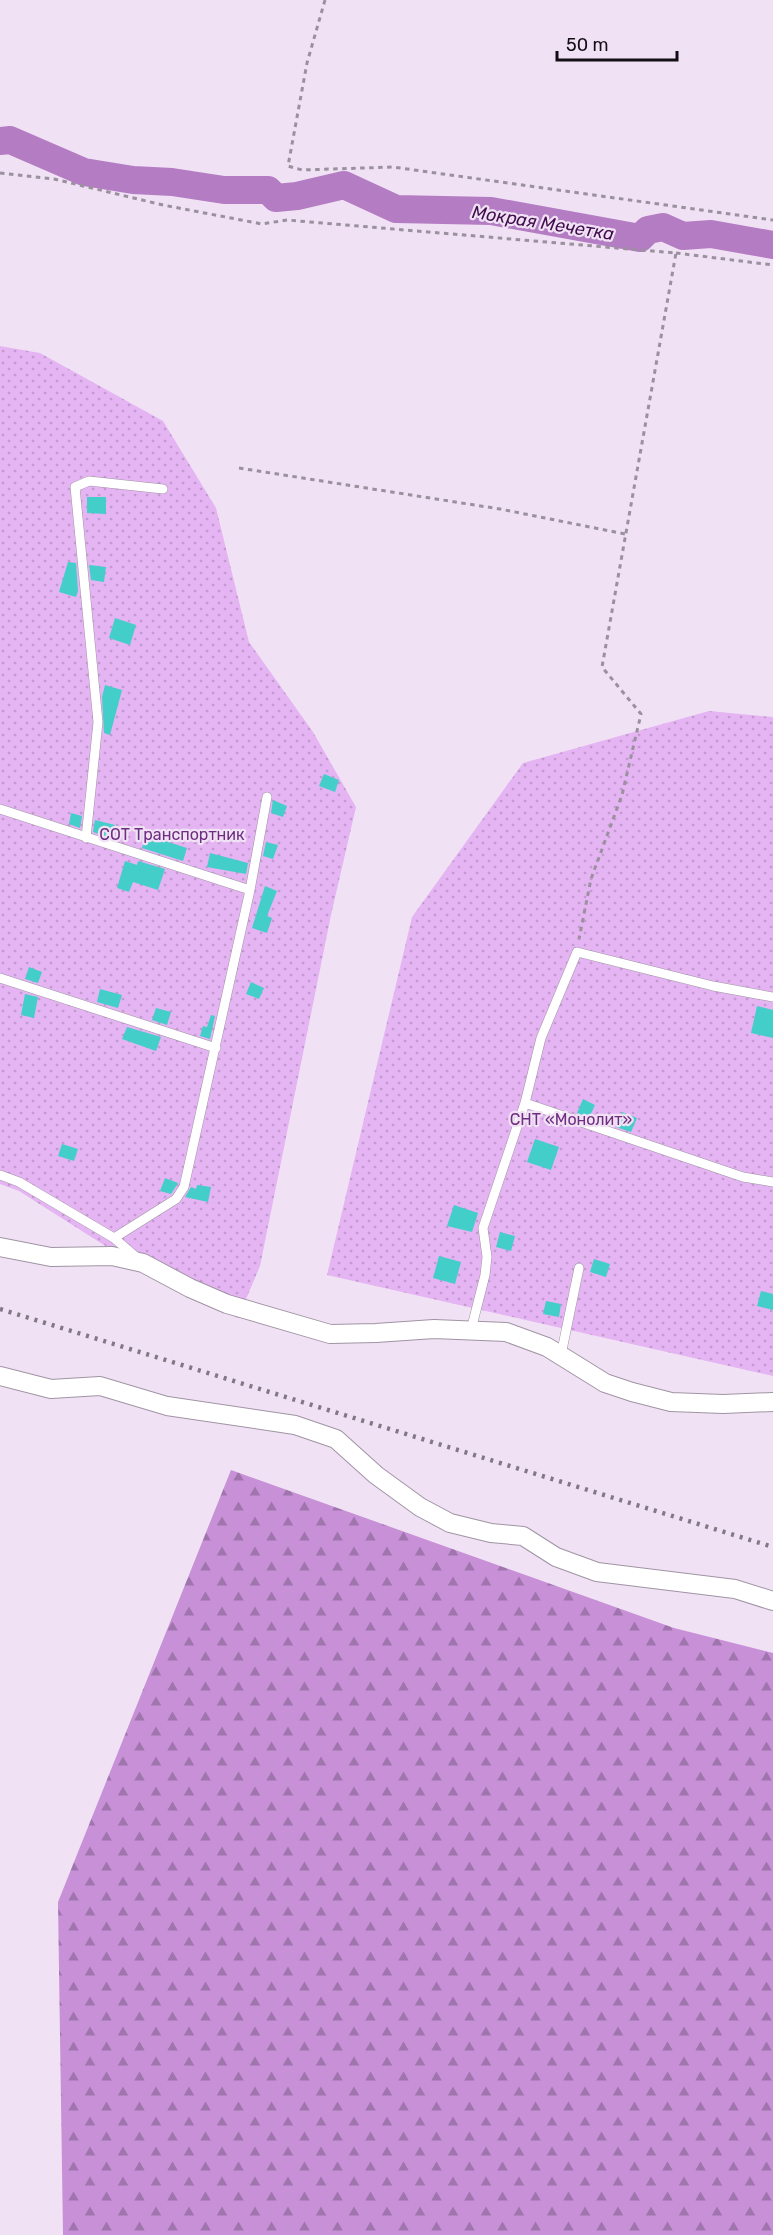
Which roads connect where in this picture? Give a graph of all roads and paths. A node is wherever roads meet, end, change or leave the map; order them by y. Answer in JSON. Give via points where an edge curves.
{"nodes":[{"id":1,"x":325,"y":0,"type":"edge"},
{"id":2,"x":0,"y":173,"type":"edge"},
{"id":3,"x":773,"y":220,"type":"edge"},
{"id":4,"x":676,"y":253,"type":"junction"},
{"id":5,"x":773,"y":265,"type":"edge"},
{"id":6,"x":239,"y":468,"type":"dead end"},
{"id":7,"x":163,"y":489,"type":"dead end"},
{"id":8,"x":625,"y":534,"type":"junction"},
{"id":9,"x":267,"y":797,"type":"dead end"},
{"id":10,"x":0,"y":809,"type":"edge"},
{"id":11,"x":86,"y":838,"type":"junction"},
{"id":12,"x":250,"y":890,"type":"junction"},
{"id":13,"x":577,"y":952,"type":"junction"},
{"id":14,"x":0,"y":978,"type":"edge"},
{"id":15,"x":773,"y":997,"type":"edge"},
{"id":16,"x":216,"y":1048,"type":"junction"},
{"id":17,"x":525,"y":1103,"type":"junction"},
{"id":18,"x":0,"y":1175,"type":"edge"},
{"id":19,"x":773,"y":1182,"type":"edge"},
{"id":20,"x":114,"y":1238,"type":"junction"},
{"id":21,"x":0,"y":1247,"type":"edge"},
{"id":22,"x":143,"y":1263,"type":"junction"},
{"id":23,"x":579,"y":1268,"type":"dead end"},
{"id":24,"x":471,"y":1330,"type":"junction"},
{"id":25,"x":561,"y":1355,"type":"junction"},
{"id":26,"x":0,"y":1376,"type":"edge"},
{"id":27,"x":773,"y":1402,"type":"edge"},
{"id":28,"x":773,"y":1601,"type":"edge"}],
"edges":[{"from":1,"to":3,"type":"path","via":[[307,63],[288,165],[302,170],[393,166]]},
{"from":2,"to":4,"type":"path","via":[[54,179],[262,224],[287,220]]},
{"from":4,"to":5,"type":"path"},
{"from":4,"to":8,"type":"path"},
{"from":6,"to":8,"type":"path","via":[[500,508]]},
{"from":7,"to":11,"type":"lane","via":[[89,481],[75,487],[98,722]]},
{"from":8,"to":13,"type":"path","via":[[602,667],[641,714],[622,795],[591,879]]},
{"from":9,"to":12,"type":"lane"},
{"from":10,"to":11,"type":"lane"},
{"from":11,"to":12,"type":"lane"},
{"from":12,"to":16,"type":"lane"},
{"from":13,"to":15,"type":"lane"},
{"from":13,"to":17,"type":"lane","via":[[541,1038]]},
{"from":14,"to":16,"type":"lane"},
{"from":16,"to":20,"type":"lane","via":[[184,1187],[176,1199]]},
{"from":17,"to":19,"type":"lane","via":[[743,1177]]},
{"from":17,"to":24,"type":"lane","via":[[483,1228],[485,1275]]},
{"from":18,"to":20,"type":"lane","via":[[19,1182]]},
{"from":20,"to":22,"type":"lane"},
{"from":21,"to":22,"type":"street","via":[[51,1257],[112,1256]]},
{"from":22,"to":24,"type":"street","via":[[227,1304],[330,1334]]},
{"from":23,"to":25,"type":"lane"},
{"from":24,"to":25,"type":"street","via":[[506,1332]]},
{"from":25,"to":27,"type":"street","via":[[605,1383],[671,1402]]},
{"from":26,"to":28,"type":"street","via":[[51,1389],[100,1386],[167,1406],[295,1425],[336,1439],[376,1475],[450,1523],[523,1536],[556,1557],[597,1572],[735,1589]]}]}
